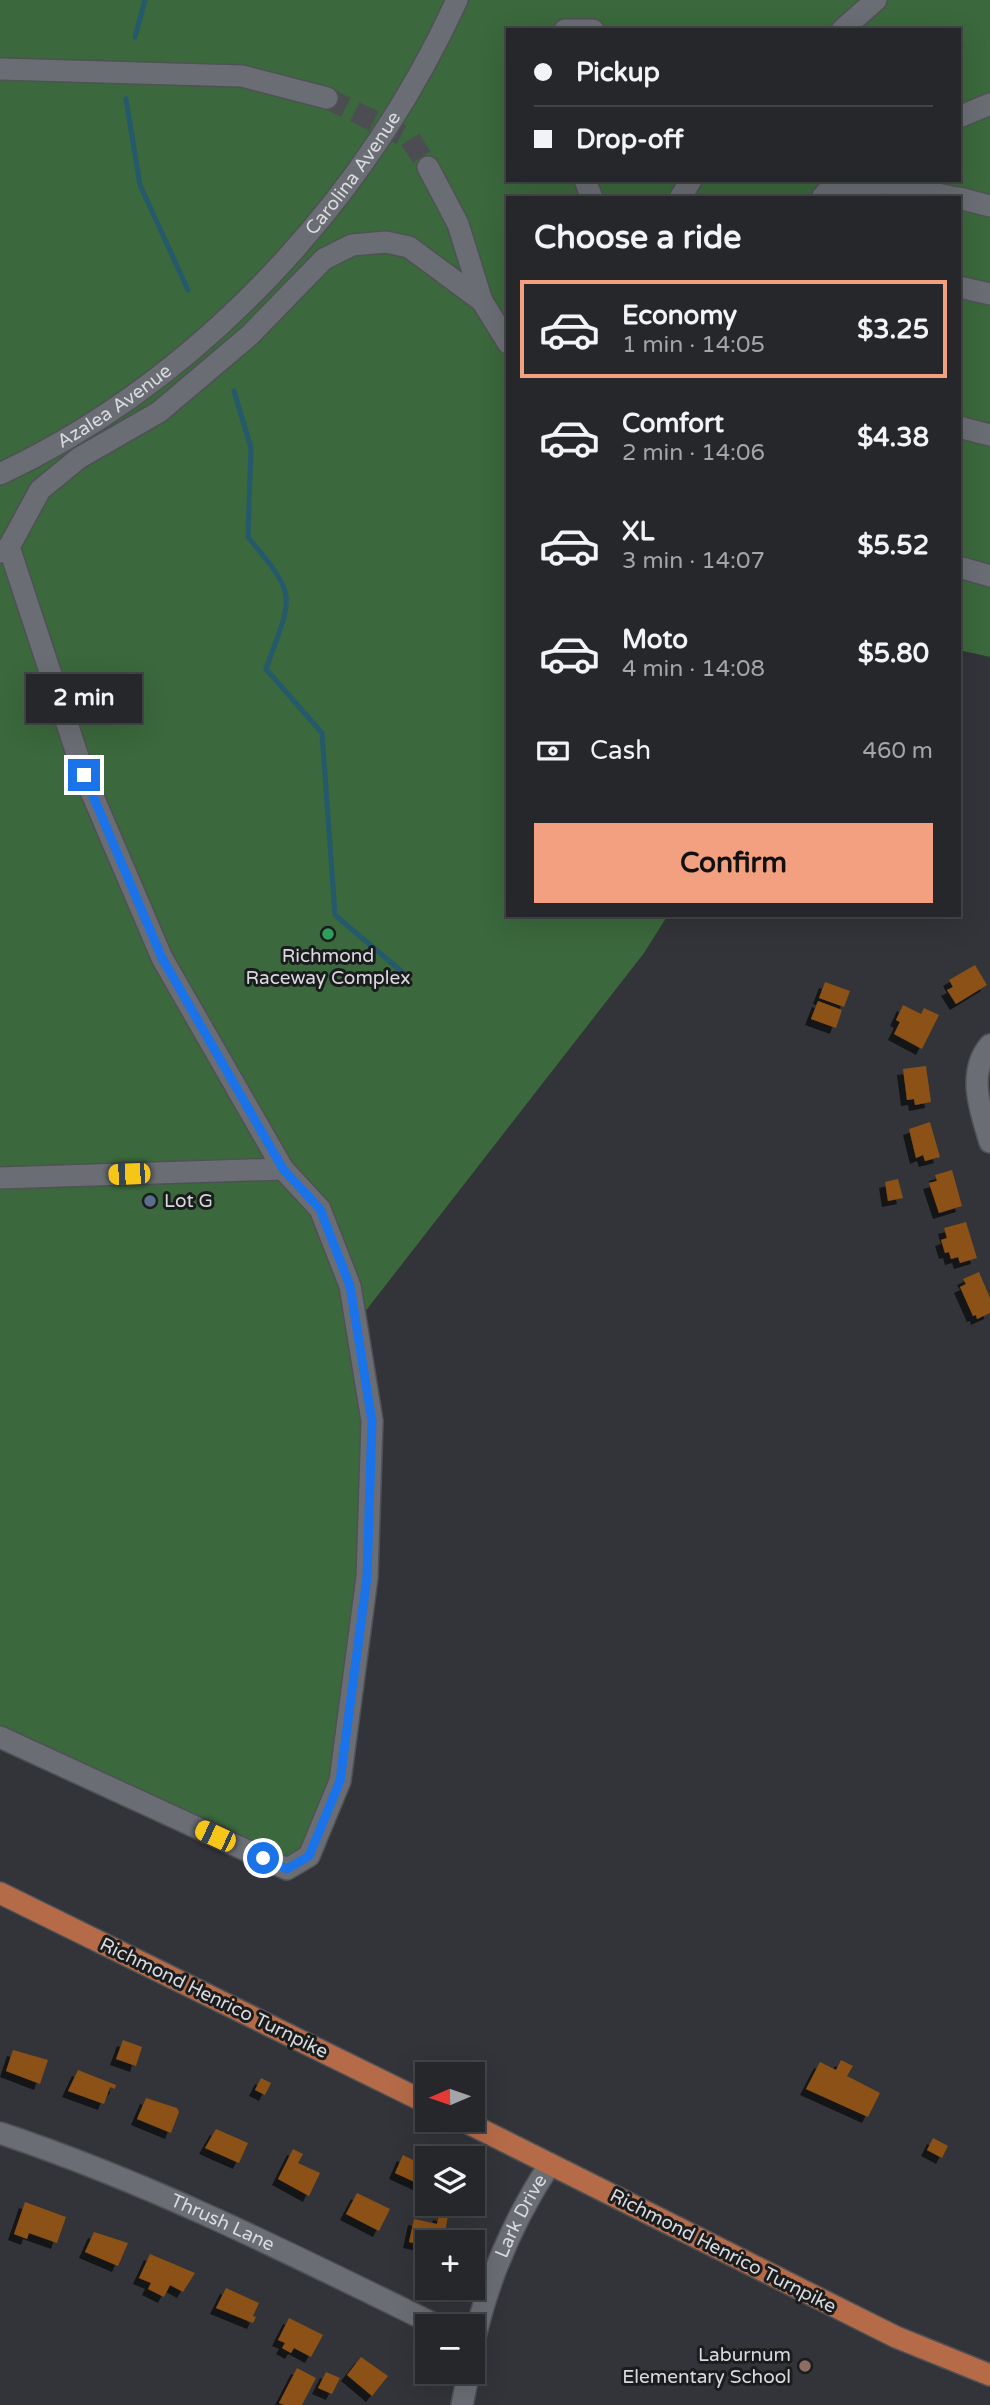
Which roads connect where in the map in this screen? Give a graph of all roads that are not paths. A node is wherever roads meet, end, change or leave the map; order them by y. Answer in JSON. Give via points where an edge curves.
{"nodes":[{"id":1,"x":457,"y":0,"type":"edge"},
{"id":2,"x":877,"y":0,"type":"edge"},
{"id":3,"x":844,"y":28,"type":"edge"},
{"id":4,"x":0,"y":69,"type":"edge"},
{"id":5,"x":327,"y":98,"type":"tunnel mouth"},
{"id":6,"x":990,"y":104,"type":"edge"},
{"id":7,"x":961,"y":116,"type":"edge"},
{"id":8,"x":428,"y":167,"type":"tunnel mouth"},
{"id":9,"x":830,"y":188,"type":"edge"},
{"id":10,"x":948,"y":196,"type":"edge"},
{"id":11,"x":961,"y":199,"type":"edge"},
{"id":12,"x":990,"y":205,"type":"edge"},
{"id":13,"x":961,"y":287,"type":"edge"},
{"id":14,"x":990,"y":294,"type":"edge"},
{"id":15,"x":482,"y":301,"type":"junction"},
{"id":16,"x":219,"y":326,"type":"joint"},
{"id":17,"x":506,"y":340,"type":"edge"},
{"id":18,"x":961,"y":428,"type":"edge"},
{"id":19,"x":990,"y":435,"type":"edge"},
{"id":20,"x":0,"y":474,"type":"edge"},
{"id":21,"x":5,"y":550,"type":"edge"},
{"id":22,"x":961,"y":568,"type":"edge"},
{"id":23,"x":990,"y":576,"type":"edge"},
{"id":24,"x":990,"y":1045,"type":"edge"},
{"id":25,"x":990,"y":1142,"type":"edge"},
{"id":26,"x":283,"y":1169,"type":"junction"},
{"id":27,"x":0,"y":1178,"type":"edge"},
{"id":28,"x":0,"y":1737,"type":"edge"},
{"id":29,"x":0,"y":1893,"type":"edge"},
{"id":30,"x":415,"y":2097,"type":"edge"},
{"id":31,"x":485,"y":2132,"type":"edge"},
{"id":32,"x":0,"y":2133,"type":"edge"},
{"id":33,"x":550,"y":2164,"type":"junction"},
{"id":34,"x":482,"y":2314,"type":"edge"},
{"id":35,"x":415,"y":2315,"type":"edge"},
{"id":36,"x":990,"y":2375,"type":"edge"},
{"id":37,"x":466,"y":2384,"type":"edge"},
{"id":38,"x":462,"y":2405,"type":"edge"}],
"edges":[{"from":1,"to":16,"type":"street","name":"Carolina Avenue","via":[[428,60],[332,204]]},
{"from":2,"to":3,"type":"street"},
{"from":4,"to":5,"type":"street","via":[[242,76]]},
{"from":6,"to":7,"type":"street"},
{"from":8,"to":15,"type":"street","via":[[458,224]]},
{"from":9,"to":10,"type":"street","via":[[887,183]]},
{"from":11,"to":12,"type":"street"},
{"from":13,"to":14,"type":"street"},
{"from":15,"to":17,"type":"street"},
{"from":15,"to":21,"type":"street","via":[[409,247],[386,242],[352,245],[324,259],[250,335],[159,412],[79,458],[40,490]]},
{"from":16,"to":20,"type":"street","name":"Azalea Avenue","via":[[111,410]]},
{"from":18,"to":19,"type":"street"},
{"from":21,"to":26,"type":"street","via":[[84,775],[162,958]]},
{"from":22,"to":23,"type":"street"},
{"from":24,"to":25,"type":"street","via":[[980,1064],[977,1098]]},
{"from":26,"to":27,"type":"street"},
{"from":26,"to":28,"type":"street","via":[[320,1209],[350,1286],[372,1421],[367,1577],[340,1781],[309,1856],[287,1869]]},
{"from":29,"to":30,"type":"main road","name":"Richmond Henrico Turnpike"},
{"from":31,"to":33,"type":"main road","name":"Richmond Henrico Turnpike"},
{"from":32,"to":35,"type":"street","name":"Thrush Lane","via":[[219,2218]]},
{"from":33,"to":34,"type":"street","name":"Lark Drive","via":[[508,2236]]},
{"from":33,"to":36,"type":"main road","name":"Richmond Henrico Turnpike","via":[[896,2337]]},
{"from":37,"to":38,"type":"street"}]}
